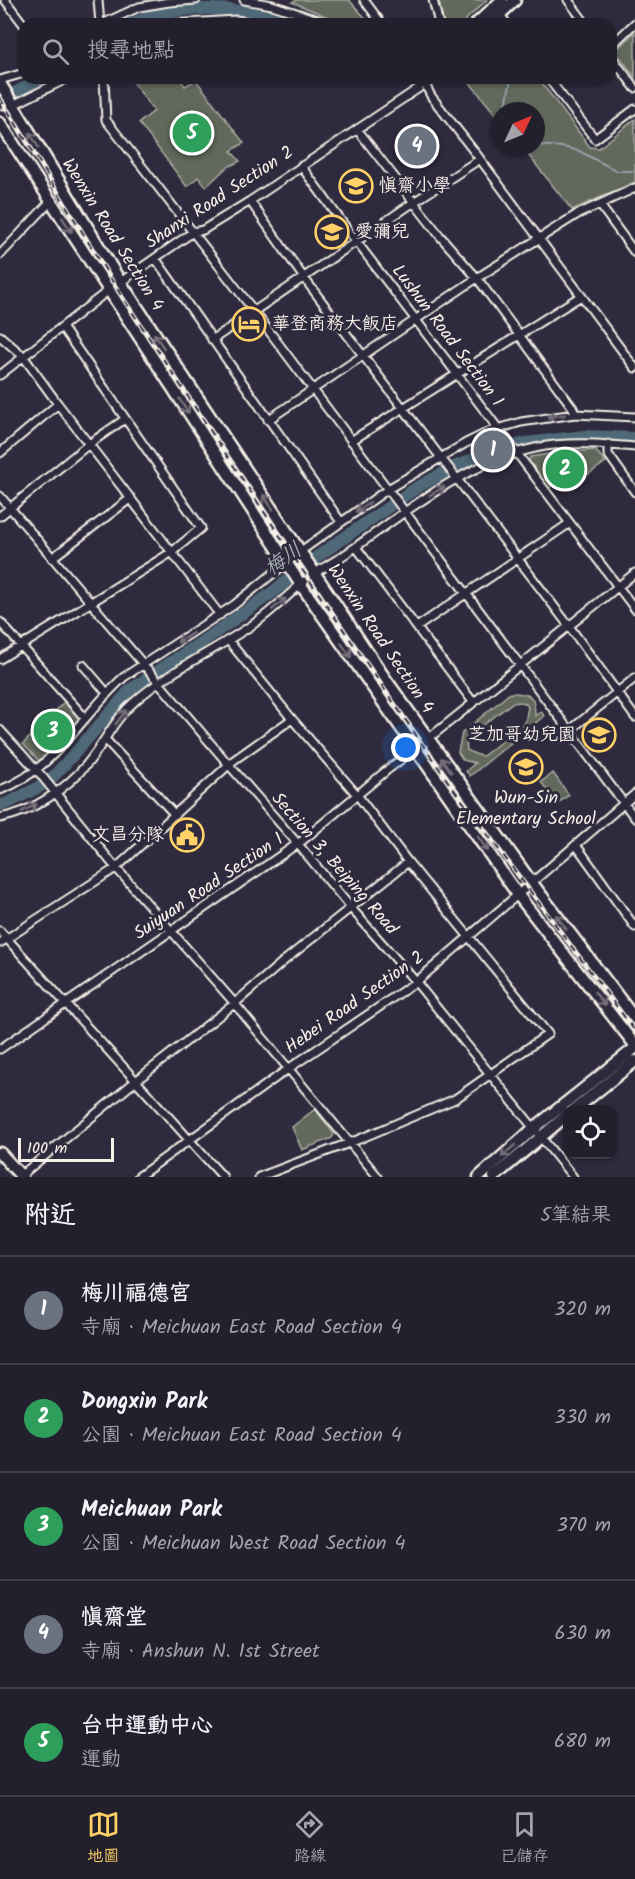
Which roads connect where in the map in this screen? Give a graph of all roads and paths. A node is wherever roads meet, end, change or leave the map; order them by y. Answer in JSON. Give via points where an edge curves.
{"nodes":[{"id":1,"x":5,"y":0,"type":"edge"},
{"id":2,"x":98,"y":0,"type":"edge"},
{"id":3,"x":196,"y":0,"type":"edge"},
{"id":4,"x":244,"y":0,"type":"edge"},
{"id":5,"x":364,"y":0,"type":"edge"},
{"id":6,"x":434,"y":0,"type":"edge"},
{"id":7,"x":502,"y":0,"type":"edge"},
{"id":8,"x":515,"y":0,"type":"edge"},
{"id":9,"x":568,"y":0,"type":"edge"},
{"id":10,"x":500,"y":15,"type":"junction"},
{"id":11,"x":19,"y":18,"type":"edge"},
{"id":12,"x":100,"y":18,"type":"edge"},
{"id":13,"x":114,"y":18,"type":"edge"},
{"id":14,"x":312,"y":18,"type":"edge"},
{"id":15,"x":378,"y":18,"type":"edge"},
{"id":16,"x":438,"y":18,"type":"edge"},
{"id":17,"x":482,"y":18,"type":"edge"},
{"id":18,"x":497,"y":18,"type":"edge"},
{"id":19,"x":502,"y":18,"type":"edge"},
{"id":20,"x":582,"y":18,"type":"edge"},
{"id":21,"x":635,"y":23,"type":"edge"},
{"id":22,"x":617,"y":40,"type":"edge"},
{"id":23,"x":617,"y":64,"type":"edge"},
{"id":24,"x":18,"y":75,"type":"edge"},
{"id":25,"x":0,"y":81,"type":"edge"},
{"id":26,"x":56,"y":84,"type":"edge"},
{"id":27,"x":104,"y":84,"type":"edge"},
{"id":28,"x":421,"y":84,"type":"edge"},
{"id":29,"x":427,"y":84,"type":"edge"},
{"id":30,"x":553,"y":84,"type":"edge"},
{"id":31,"x":635,"y":88,"type":"edge"},
{"id":32,"x":0,"y":105,"type":"edge"},
{"id":33,"x":13,"y":105,"type":"junction"},
{"id":34,"x":635,"y":109,"type":"edge"},
{"id":35,"x":0,"y":123,"type":"edge"},
{"id":36,"x":357,"y":129,"type":"junction"},
{"id":37,"x":480,"y":159,"type":"junction"},
{"id":38,"x":302,"y":166,"type":"junction"},
{"id":39,"x":635,"y":188,"type":"edge"},
{"id":40,"x":51,"y":201,"type":"junction"},
{"id":41,"x":249,"y":201,"type":"junction"},
{"id":42,"x":414,"y":202,"type":"junction"},
{"id":43,"x":600,"y":205,"type":"junction"},
{"id":44,"x":193,"y":232,"type":"junction"},
{"id":45,"x":0,"y":240,"type":"edge"},
{"id":46,"x":540,"y":240,"type":"junction"},
{"id":47,"x":357,"y":242,"type":"junction"},
{"id":48,"x":8,"y":247,"type":"junction"},
{"id":49,"x":635,"y":253,"type":"edge"},
{"id":50,"x":0,"y":255,"type":"edge"},
{"id":51,"x":156,"y":258,"type":"junction"},
{"id":52,"x":304,"y":278,"type":"junction"},
{"id":53,"x":477,"y":278,"type":"junction"},
{"id":54,"x":121,"y":283,"type":"junction"},
{"id":55,"x":109,"y":290,"type":"junction"},
{"id":56,"x":581,"y":296,"type":"junction"},
{"id":57,"x":254,"y":311,"type":"junction"},
{"id":58,"x":416,"y":320,"type":"junction"},
{"id":59,"x":62,"y":327,"type":"junction"},
{"id":60,"x":0,"y":336,"type":"edge"},
{"id":61,"x":519,"y":336,"type":"junction"},
{"id":62,"x":212,"y":340,"type":"junction"},
{"id":63,"x":363,"y":355,"type":"junction"},
{"id":64,"x":23,"y":356,"type":"junction"},
{"id":65,"x":635,"y":368,"type":"edge"},
{"id":66,"x":457,"y":373,"type":"junction"},
{"id":67,"x":0,"y":375,"type":"edge"},
{"id":68,"x":312,"y":389,"type":"junction"},
{"id":69,"x":58,"y":404,"type":"junction"},
{"id":70,"x":404,"y":409,"type":"junction"},
{"id":71,"x":574,"y":414,"type":"junction"},
{"id":72,"x":635,"y":417,"type":"edge"},
{"id":73,"x":125,"y":419,"type":"junction"},
{"id":74,"x":268,"y":420,"type":"junction"},
{"id":75,"x":498,"y":429,"type":"junction"},
{"id":76,"x":351,"y":441,"type":"junction"},
{"id":77,"x":89,"y":444,"type":"junction"},
{"id":78,"x":608,"y":444,"type":"junction"},
{"id":79,"x":635,"y":447,"type":"edge"},
{"id":80,"x":516,"y":450,"type":"junction"},
{"id":81,"x":0,"y":453,"type":"edge"},
{"id":82,"x":442,"y":458,"type":"junction"},
{"id":83,"x":459,"y":479,"type":"junction"},
{"id":84,"x":388,"y":489,"type":"junction"},
{"id":85,"x":635,"y":492,"type":"edge"},
{"id":86,"x":0,"y":496,"type":"edge"},
{"id":87,"x":131,"y":498,"type":"junction"},
{"id":88,"x":10,"y":508,"type":"junction"},
{"id":89,"x":404,"y":511,"type":"junction"},
{"id":90,"x":0,"y":516,"type":"edge"},
{"id":91,"x":341,"y":522,"type":"junction"},
{"id":92,"x":570,"y":523,"type":"junction"},
{"id":93,"x":356,"y":547,"type":"junction"},
{"id":94,"x":301,"y":551,"type":"junction"},
{"id":95,"x":172,"y":552,"type":"junction"},
{"id":96,"x":52,"y":558,"type":"junction"},
{"id":97,"x":518,"y":558,"type":"junction"},
{"id":98,"x":286,"y":563,"type":"junction"},
{"id":99,"x":315,"y":573,"type":"junction"},
{"id":100,"x":635,"y":573,"type":"edge"},
{"id":101,"x":301,"y":585,"type":"junction"},
{"id":102,"x":618,"y":586,"type":"junction"},
{"id":103,"x":466,"y":594,"type":"junction"},
{"id":104,"x":90,"y":602,"type":"junction"},
{"id":105,"x":635,"y":609,"type":"edge"},
{"id":106,"x":220,"y":615,"type":"junction"},
{"id":107,"x":0,"y":622,"type":"edge"},
{"id":108,"x":569,"y":626,"type":"junction"},
{"id":109,"x":417,"y":627,"type":"junction"},
{"id":110,"x":228,"y":640,"type":"junction"},
{"id":111,"x":21,"y":646,"type":"junction"},
{"id":112,"x":0,"y":658,"type":"edge"},
{"id":113,"x":83,"y":664,"type":"dead end"},
{"id":114,"x":142,"y":664,"type":"junction"},
{"id":115,"x":520,"y":666,"type":"junction"},
{"id":116,"x":635,"y":678,"type":"edge"},
{"id":117,"x":156,"y":680,"type":"junction"},
{"id":118,"x":106,"y":693,"type":"junction"},
{"id":119,"x":617,"y":693,"type":"junction"},
{"id":120,"x":473,"y":702,"type":"junction"},
{"id":121,"x":635,"y":717,"type":"edge"},
{"id":122,"x":84,"y":718,"type":"junction"},
{"id":123,"x":292,"y":719,"type":"junction"},
{"id":124,"x":0,"y":730,"type":"edge"},
{"id":125,"x":569,"y":731,"type":"junction"},
{"id":126,"x":105,"y":739,"type":"junction"},
{"id":127,"x":428,"y":739,"type":"junction"},
{"id":128,"x":415,"y":748,"type":"junction"},
{"id":129,"x":229,"y":765,"type":"junction"},
{"id":130,"x":36,"y":769,"type":"junction"},
{"id":131,"x":0,"y":790,"type":"edge"},
{"id":132,"x":56,"y":792,"type":"junction"},
{"id":133,"x":635,"y":794,"type":"edge"},
{"id":134,"x":358,"y":796,"type":"junction"},
{"id":135,"x":624,"y":803,"type":"junction"},
{"id":136,"x":175,"y":815,"type":"junction"},
{"id":137,"x":0,"y":818,"type":"edge"},
{"id":138,"x":635,"y":818,"type":"edge"},
{"id":139,"x":298,"y":844,"type":"junction"},
{"id":140,"x":576,"y":845,"type":"junction"},
{"id":141,"x":408,"y":862,"type":"junction"},
{"id":142,"x":116,"y":868,"type":"junction"},
{"id":143,"x":532,"y":883,"type":"junction"},
{"id":144,"x":518,"y":895,"type":"junction"},
{"id":145,"x":351,"y":908,"type":"junction"},
{"id":146,"x":632,"y":917,"type":"edge"},
{"id":147,"x":635,"y":927,"type":"edge"},
{"id":148,"x":0,"y":931,"type":"edge"},
{"id":149,"x":171,"y":931,"type":"junction"},
{"id":150,"x":469,"y":937,"type":"junction"},
{"id":151,"x":3,"y":941,"type":"edge"},
{"id":152,"x":416,"y":982,"type":"junction"},
{"id":153,"x":234,"y":1004,"type":"junction"},
{"id":154,"x":66,"y":1005,"type":"junction"},
{"id":155,"x":635,"y":1019,"type":"edge"},
{"id":156,"x":635,"y":1046,"type":"edge"},
{"id":157,"x":0,"y":1049,"type":"edge"},
{"id":158,"x":635,"y":1061,"type":"edge"},
{"id":159,"x":288,"y":1069,"type":"junction"},
{"id":160,"x":490,"y":1074,"type":"junction"},
{"id":161,"x":137,"y":1081,"type":"junction"},
{"id":162,"x":580,"y":1105,"type":"edge"},
{"id":163,"x":563,"y":1117,"type":"edge"},
{"id":164,"x":537,"y":1133,"type":"junction"},
{"id":165,"x":190,"y":1140,"type":"junction"},
{"id":166,"x":349,"y":1142,"type":"junction"},
{"id":167,"x":0,"y":1153,"type":"edge"},
{"id":168,"x":20,"y":1177,"type":"edge"},
{"id":169,"x":138,"y":1177,"type":"edge"},
{"id":170,"x":223,"y":1177,"type":"edge"},
{"id":171,"x":260,"y":1177,"type":"edge"},
{"id":172,"x":378,"y":1177,"type":"edge"},
{"id":173,"x":479,"y":1177,"type":"edge"},
{"id":174,"x":494,"y":1177,"type":"edge"},
{"id":175,"x":573,"y":1177,"type":"edge"}],
"edges":[{"from":1,"to":11,"type":"street"},
{"from":2,"to":12,"type":"street"},
{"from":3,"to":13,"type":"street","via":[[139,7]]},
{"from":4,"to":14,"type":"street"},
{"from":5,"to":15,"type":"street"},
{"from":6,"to":16,"type":"street"},
{"from":7,"to":17,"type":"main road"},
{"from":8,"to":10,"type":"main road"},
{"from":9,"to":20,"type":"street"},
{"from":10,"to":18,"type":"main road"},
{"from":10,"to":19,"type":"street"},
{"from":21,"to":22,"type":"street"},
{"from":23,"to":31,"type":"street"},
{"from":24,"to":25,"type":"street"},
{"from":25,"to":33,"type":"main road","name":"Wenxin Road Section 4"},
{"from":26,"to":33,"type":"street"},
{"from":27,"to":44,"type":"street","via":[[106,120]]},
{"from":28,"to":36,"type":"street","name":"Shanxi Road Section 2"},
{"from":29,"to":37,"type":"street","via":[[430,96]]},
{"from":30,"to":34,"type":"street","via":[[595,139]]},
{"from":32,"to":33,"type":"street"},
{"from":54,"to":33,"type":"main road","name":"Wenxin Road Section 4","one_way":true},
{"from":35,"to":40,"type":"main road","name":"Wenxin Road Section 4"},
{"from":36,"to":38,"type":"street","name":"Shanxi Road Section 2"},
{"from":36,"to":42,"type":"street"},
{"from":37,"to":42,"type":"street"},
{"from":37,"to":46,"type":"street"},
{"from":38,"to":41,"type":"street","name":"Shanxi Road Section 2"},
{"from":38,"to":47,"type":"street","name":"Lushun Road Section 1"},
{"from":39,"to":43,"type":"street"},
{"from":40,"to":48,"type":"street"},
{"from":40,"to":55,"type":"main road","name":"Wenxin Road Section 4","one_way":true},
{"from":41,"to":44,"type":"street","name":"Shanxi Road Section 2","via":[[203,230]]},
{"from":41,"to":52,"type":"street"},
{"from":42,"to":47,"type":"street"},
{"from":42,"to":53,"type":"street"},
{"from":43,"to":46,"type":"street","via":[[576,215]]},
{"from":43,"to":49,"type":"street"},
{"from":44,"to":51,"type":"street","name":"Shanxi Road Section 2"},
{"from":44,"to":57,"type":"street"},
{"from":45,"to":48,"type":"street"},
{"from":46,"to":53,"type":"street"},
{"from":46,"to":56,"type":"street"},
{"from":47,"to":52,"type":"street"},
{"from":47,"to":58,"type":"street","name":"Lushun Road Section 1"},
{"from":48,"to":50,"type":"street"},
{"from":51,"to":54,"type":"street","name":"Shanxi Road Section 2"},
{"from":51,"to":62,"type":"street"},
{"from":52,"to":57,"type":"street"},
{"from":52,"to":63,"type":"street"},
{"from":53,"to":58,"type":"street"},
{"from":53,"to":61,"type":"street"},
{"from":54,"to":55,"type":"street","name":"Shanxi Road Section 2"},
{"from":94,"to":54,"type":"main road","name":"Wenxin Road Section 4","one_way":true},
{"from":55,"to":59,"type":"street","name":"Shanxi Road Section 2"},
{"from":55,"to":98,"type":"main road","name":"Wenxin Road Section 4","one_way":true},
{"from":56,"to":61,"type":"street"},
{"from":56,"to":65,"type":"street"},
{"from":57,"to":62,"type":"street"},
{"from":57,"to":68,"type":"street"},
{"from":58,"to":63,"type":"street"},
{"from":58,"to":66,"type":"street","name":"Lushun Road Section 1"},
{"from":59,"to":64,"type":"street","name":"Shanxi Road Section 2"},
{"from":59,"to":73,"type":"street"},
{"from":60,"to":64,"type":"street"},
{"from":61,"to":66,"type":"street"},
{"from":61,"to":71,"type":"street"},
{"from":62,"to":74,"type":"street"},
{"from":63,"to":68,"type":"street"},
{"from":63,"to":70,"type":"street"},
{"from":64,"to":67,"type":"street","name":"Shanxi Road Section 2"},
{"from":64,"to":69,"type":"street"},
{"from":66,"to":70,"type":"street"},
{"from":66,"to":75,"type":"street","name":"Lushun Road Section 1"},
{"from":68,"to":74,"type":"street"},
{"from":68,"to":76,"type":"street"},
{"from":69,"to":77,"type":"street"},
{"from":69,"to":81,"type":"street"},
{"from":70,"to":76,"type":"street"},
{"from":70,"to":82,"type":"street"},
{"from":71,"to":72,"type":"street"},
{"from":71,"to":75,"type":"street","one_way":true},
{"from":73,"to":77,"type":"street"},
{"from":73,"to":95,"type":"street","via":[[201,528]]},
{"from":74,"to":91,"type":"street"},
{"from":75,"to":80,"type":"street","name":"Lushun Road Section 1"},
{"from":75,"to":82,"type":"street"},
{"from":76,"to":84,"type":"street"},
{"from":77,"to":87,"type":"street"},
{"from":77,"to":88,"type":"street"},
{"from":78,"to":79,"type":"street"},
{"from":78,"to":80,"type":"street"},
{"from":78,"to":85,"type":"street","via":[[608,454]]},
{"from":80,"to":83,"type":"street"},
{"from":80,"to":92,"type":"street","name":"Lushun Road Section 1"},
{"from":82,"to":83,"type":"street"},
{"from":82,"to":84,"type":"street"},
{"from":89,"to":83,"type":"street","one_way":true},
{"from":83,"to":97,"type":"street"},
{"from":84,"to":89,"type":"street"},
{"from":84,"to":91,"type":"street","one_way":true},
{"from":86,"to":88,"type":"street","name":"Section 3, Beiping Road"},
{"from":87,"to":95,"type":"street"},
{"from":87,"to":96,"type":"street"},
{"from":88,"to":90,"type":"street"},
{"from":88,"to":96,"type":"street","name":"Section 3, Beiping Road"},
{"from":89,"to":93,"type":"street"},
{"from":89,"to":103,"type":"street"},
{"from":91,"to":94,"type":"street"},
{"from":92,"to":97,"type":"street"},
{"from":92,"to":102,"type":"street","name":"Lushun Road Section 1"},
{"from":93,"to":99,"type":"street"},
{"from":93,"to":109,"type":"street"},
{"from":94,"to":98,"type":"street"},
{"from":94,"to":99,"type":"main road","name":"Wenxin Road Section 4"},
{"from":95,"to":104,"type":"street"},
{"from":95,"to":106,"type":"street"},
{"from":96,"to":104,"type":"street","name":"Section 3, Beiping Road"},
{"from":97,"to":103,"type":"street"},
{"from":97,"to":108,"type":"street"},
{"from":98,"to":101,"type":"main road","name":"Wenxin Road Section 4"},
{"from":98,"to":106,"type":"street"},
{"from":99,"to":101,"type":"street"},
{"from":99,"to":127,"type":"main road","name":"Wenxin Road Section 4"},
{"from":100,"to":102,"type":"street","name":"Suiyuan Road Section 1"},
{"from":110,"to":101,"type":"street","one_way":true},
{"from":101,"to":128,"type":"main road","name":"Wenxin Road Section 4","one_way":true},
{"from":102,"to":105,"type":"street","name":"Lushun Road Section 1"},
{"from":102,"to":108,"type":"street","name":"Suiyuan Road Section 1"},
{"from":103,"to":109,"type":"street"},
{"from":103,"to":115,"type":"street"},
{"from":104,"to":111,"type":"street"},
{"from":104,"to":114,"type":"street","name":"Section 3, Beiping Road"},
{"from":106,"to":114,"type":"street","one_way":true},
{"from":107,"to":111,"type":"street"},
{"from":108,"to":115,"type":"street","name":"Suiyuan Road Section 1"},
{"from":108,"to":119,"type":"street"},
{"from":109,"to":120,"type":"street"},
{"from":110,"to":117,"type":"street"},
{"from":110,"to":123,"type":"street"},
{"from":111,"to":112,"type":"street"},
{"from":111,"to":122,"type":"street"},
{"from":113,"to":118,"type":"street"},
{"from":114,"to":117,"type":"street","name":"Section 3, Beiping Road"},
{"from":114,"to":118,"type":"street"},
{"from":115,"to":120,"type":"street","name":"Suiyuan Road Section 1"},
{"from":115,"to":125,"type":"street"},
{"from":116,"to":119,"type":"street"},
{"from":126,"to":117,"type":"street","one_way":true,"via":[[123,712]]},
{"from":117,"to":129,"type":"street","name":"Section 3, Beiping Road"},
{"from":118,"to":122,"type":"street"},
{"from":119,"to":121,"type":"street"},
{"from":119,"to":125,"type":"street"},
{"from":120,"to":127,"type":"street","name":"Suiyuan Road Section 1"},
{"from":122,"to":130,"type":"street"},
{"from":123,"to":129,"type":"street"},
{"from":123,"to":134,"type":"street"},
{"from":124,"to":130,"type":"street"},
{"from":125,"to":135,"type":"street"},
{"from":126,"to":132,"type":"street","via":[[87,764]]},
{"from":126,"to":136,"type":"street"},
{"from":127,"to":128,"type":"street","name":"Suiyuan Road Section 1"},
{"from":143,"to":127,"type":"main road","name":"Wenxin Road Section 4","one_way":true},
{"from":128,"to":134,"type":"street","name":"Suiyuan Road Section 1"},
{"from":128,"to":144,"type":"main road","name":"Wenxin Road Section 4","one_way":true},
{"from":129,"to":136,"type":"street"},
{"from":129,"to":139,"type":"street","name":"Section 3, Beiping Road"},
{"from":130,"to":131,"type":"street"},
{"from":130,"to":132,"type":"street"},
{"from":137,"to":132,"type":"street","one_way":true,"via":[[26,810]]},
{"from":132,"to":142,"type":"street"},
{"from":133,"to":135,"type":"street","name":"Hebei Road Section 2"},
{"from":134,"to":139,"type":"street","name":"Suiyuan Road Section 1"},
{"from":134,"to":141,"type":"street"},
{"from":135,"to":138,"type":"street"},
{"from":135,"to":140,"type":"street","name":"Hebei Road Section 2"},
{"from":136,"to":142,"type":"street"},
{"from":139,"to":145,"type":"street","name":"Section 3, Beiping Road"},
{"from":139,"to":149,"type":"street","name":"Suiyuan Road Section 1"},
{"from":140,"to":143,"type":"street","name":"Hebei Road Section 2"},
{"from":140,"to":146,"type":"street"},
{"from":141,"to":145,"type":"street"},
{"from":141,"to":150,"type":"street"},
{"from":142,"to":149,"type":"street"},
{"from":142,"to":151,"type":"street"},
{"from":143,"to":144,"type":"street","name":"Hebei Road Section 2"},
{"from":155,"to":143,"type":"main road","name":"Wenxin Road Section 4","one_way":true},
{"from":144,"to":150,"type":"street","name":"Hebei Road Section 2"},
{"from":144,"to":156,"type":"main road","name":"Wenxin Road Section 4","one_way":true},
{"from":145,"to":152,"type":"street","name":"Section 3, Beiping Road"},
{"from":145,"to":153,"type":"street"},
{"from":146,"to":147,"type":"street"},
{"from":148,"to":151,"type":"street"},
{"from":149,"to":153,"type":"street"},
{"from":149,"to":154,"type":"street","name":"Suiyuan Road Section 1"},
{"from":150,"to":152,"type":"street","name":"Hebei Road Section 2"},
{"from":150,"to":160,"type":"street","via":[[548,1034]]},
{"from":151,"to":154,"type":"street"},
{"from":152,"to":159,"type":"street","name":"Hebei Road Section 2"},
{"from":152,"to":160,"type":"street","name":"Section 3, Beiping Road"},
{"from":153,"to":159,"type":"street"},
{"from":153,"to":161,"type":"street"},
{"from":154,"to":157,"type":"street","name":"Suiyuan Road Section 1"},
{"from":154,"to":161,"type":"street"},
{"from":156,"to":164,"type":"main road"},
{"from":158,"to":162,"type":"main road"},
{"from":159,"to":165,"type":"street","name":"Hebei Road Section 2"},
{"from":159,"to":166,"type":"street"},
{"from":160,"to":164,"type":"street","name":"Section 3, Beiping Road"},
{"from":160,"to":166,"type":"street","via":[[454,1099]]},
{"from":161,"to":165,"type":"street"},
{"from":161,"to":168,"type":"street"},
{"from":163,"to":164,"type":"main road"},
{"from":164,"to":173,"type":"main road","one_way":true},
{"from":164,"to":174,"type":"main road"},
{"from":164,"to":175,"type":"street","name":"Section 3, Beiping Road"},
{"from":165,"to":169,"type":"street","name":"Hebei Road Section 2"},
{"from":165,"to":170,"type":"street"},
{"from":166,"to":171,"type":"street"},
{"from":166,"to":172,"type":"street"},
{"from":167,"to":168,"type":"main road"}]}
